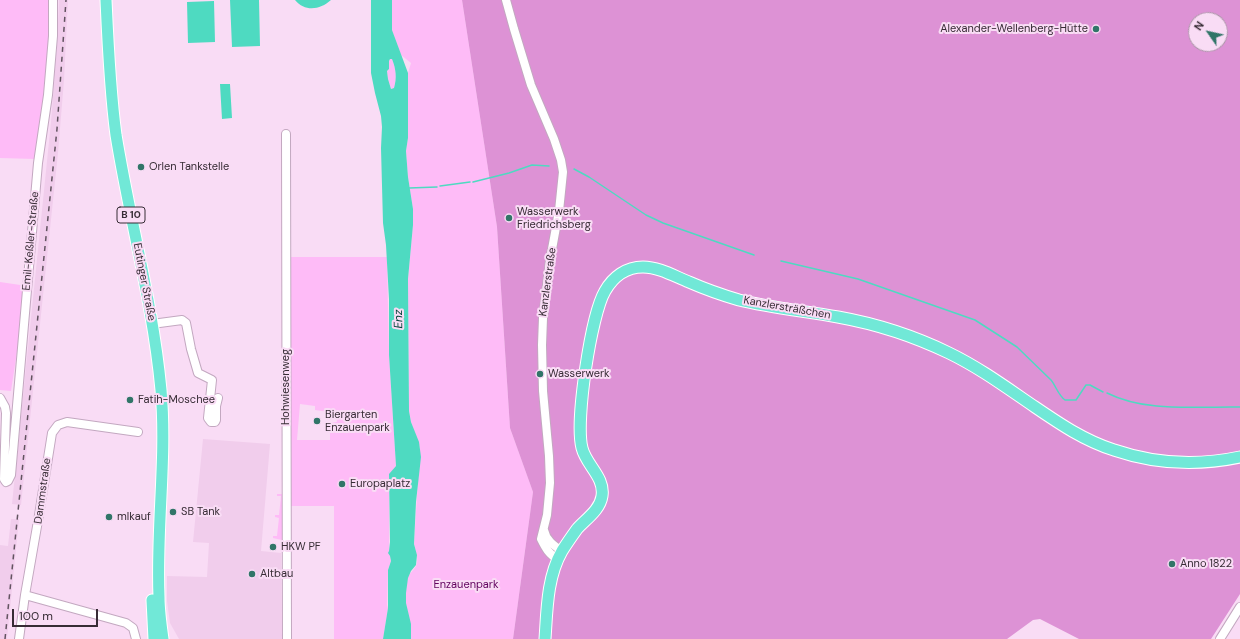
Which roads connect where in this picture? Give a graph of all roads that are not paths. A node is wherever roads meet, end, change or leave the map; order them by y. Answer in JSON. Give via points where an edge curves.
{"nodes":[{"id":1,"x":53,"y":0,"type":"edge"},
{"id":2,"x":99,"y":0,"type":"edge"},
{"id":3,"x":106,"y":0,"type":"edge"},
{"id":4,"x":506,"y":0,"type":"edge"},
{"id":5,"x":286,"y":134,"type":"dead end"},
{"id":6,"x":152,"y":324,"type":"junction"},
{"id":7,"x":0,"y":398,"type":"edge"},
{"id":8,"x":218,"y":398,"type":"dead end"},
{"id":9,"x":138,"y":432,"type":"dead end"},
{"id":10,"x":1240,"y":457,"type":"edge"},
{"id":11,"x":560,"y":555,"type":"junction"},
{"id":12,"x":155,"y":566,"type":"junction"},
{"id":13,"x":25,"y":596,"type":"junction"},
{"id":14,"x":1240,"y":607,"type":"edge"},
{"id":15,"x":19,"y":639,"type":"edge"},
{"id":16,"x":136,"y":639,"type":"edge"},
{"id":17,"x":154,"y":639,"type":"edge"},
{"id":18,"x":163,"y":639,"type":"edge"},
{"id":19,"x":287,"y":639,"type":"edge"},
{"id":20,"x":546,"y":639,"type":"edge"},
{"id":21,"x":1220,"y":639,"type":"edge"}],
"edges":[{"from":1,"to":7,"type":"street","name":"Emil-Keßler-Straße","via":[[48,95],[38,163],[11,475],[6,482],[6,413]]},
{"from":2,"to":12,"type":"main road","name":"Eutinger Straße","number":"B 10","via":[[106,109],[113,158],[144,314],[154,393]]},
{"from":3,"to":6,"type":"main road","name":"Eutinger Straße","number":"B 10","via":[[109,71],[116,136]]},
{"from":4,"to":11,"type":"street","name":"Kanzlerstraße","via":[[531,84],[554,139],[563,172],[550,260],[542,345],[550,483],[544,531]]},
{"from":5,"to":19,"type":"street","name":"Hohwiesenweg"},
{"from":6,"to":8,"type":"street","via":[[182,320],[186,323],[198,373],[212,380],[208,418],[211,422],[216,420]]},
{"from":6,"to":12,"type":"main road","name":"Eutinger Straße","number":"B 10","via":[[161,391],[162,429],[162,488]]},
{"from":9,"to":13,"type":"street","name":"Dammstraße","via":[[72,422],[61,424],[54,429]]},
{"from":10,"to":11,"type":"main road","name":"Kanzlersträßchen","via":[[1178,462],[1148,459],[1113,450],[1075,433],[969,364],[914,338],[869,324],[742,301],[659,270],[633,268],[614,279],[601,299],[584,381],[580,421],[581,446],[586,460],[601,482],[602,498]]},
{"from":11,"to":20,"type":"main road","via":[[551,580]]},
{"from":12,"to":17,"type":"main road","name":"Eutinger Straße","number":"B 10"},
{"from":12,"to":18,"type":"main road","name":"Eutinger Straße","number":"B 10"},
{"from":13,"to":15,"type":"street","name":"Dammstraße"},
{"from":13,"to":16,"type":"street","via":[[126,623],[133,628]]},
{"from":14,"to":21,"type":"street"}]}
